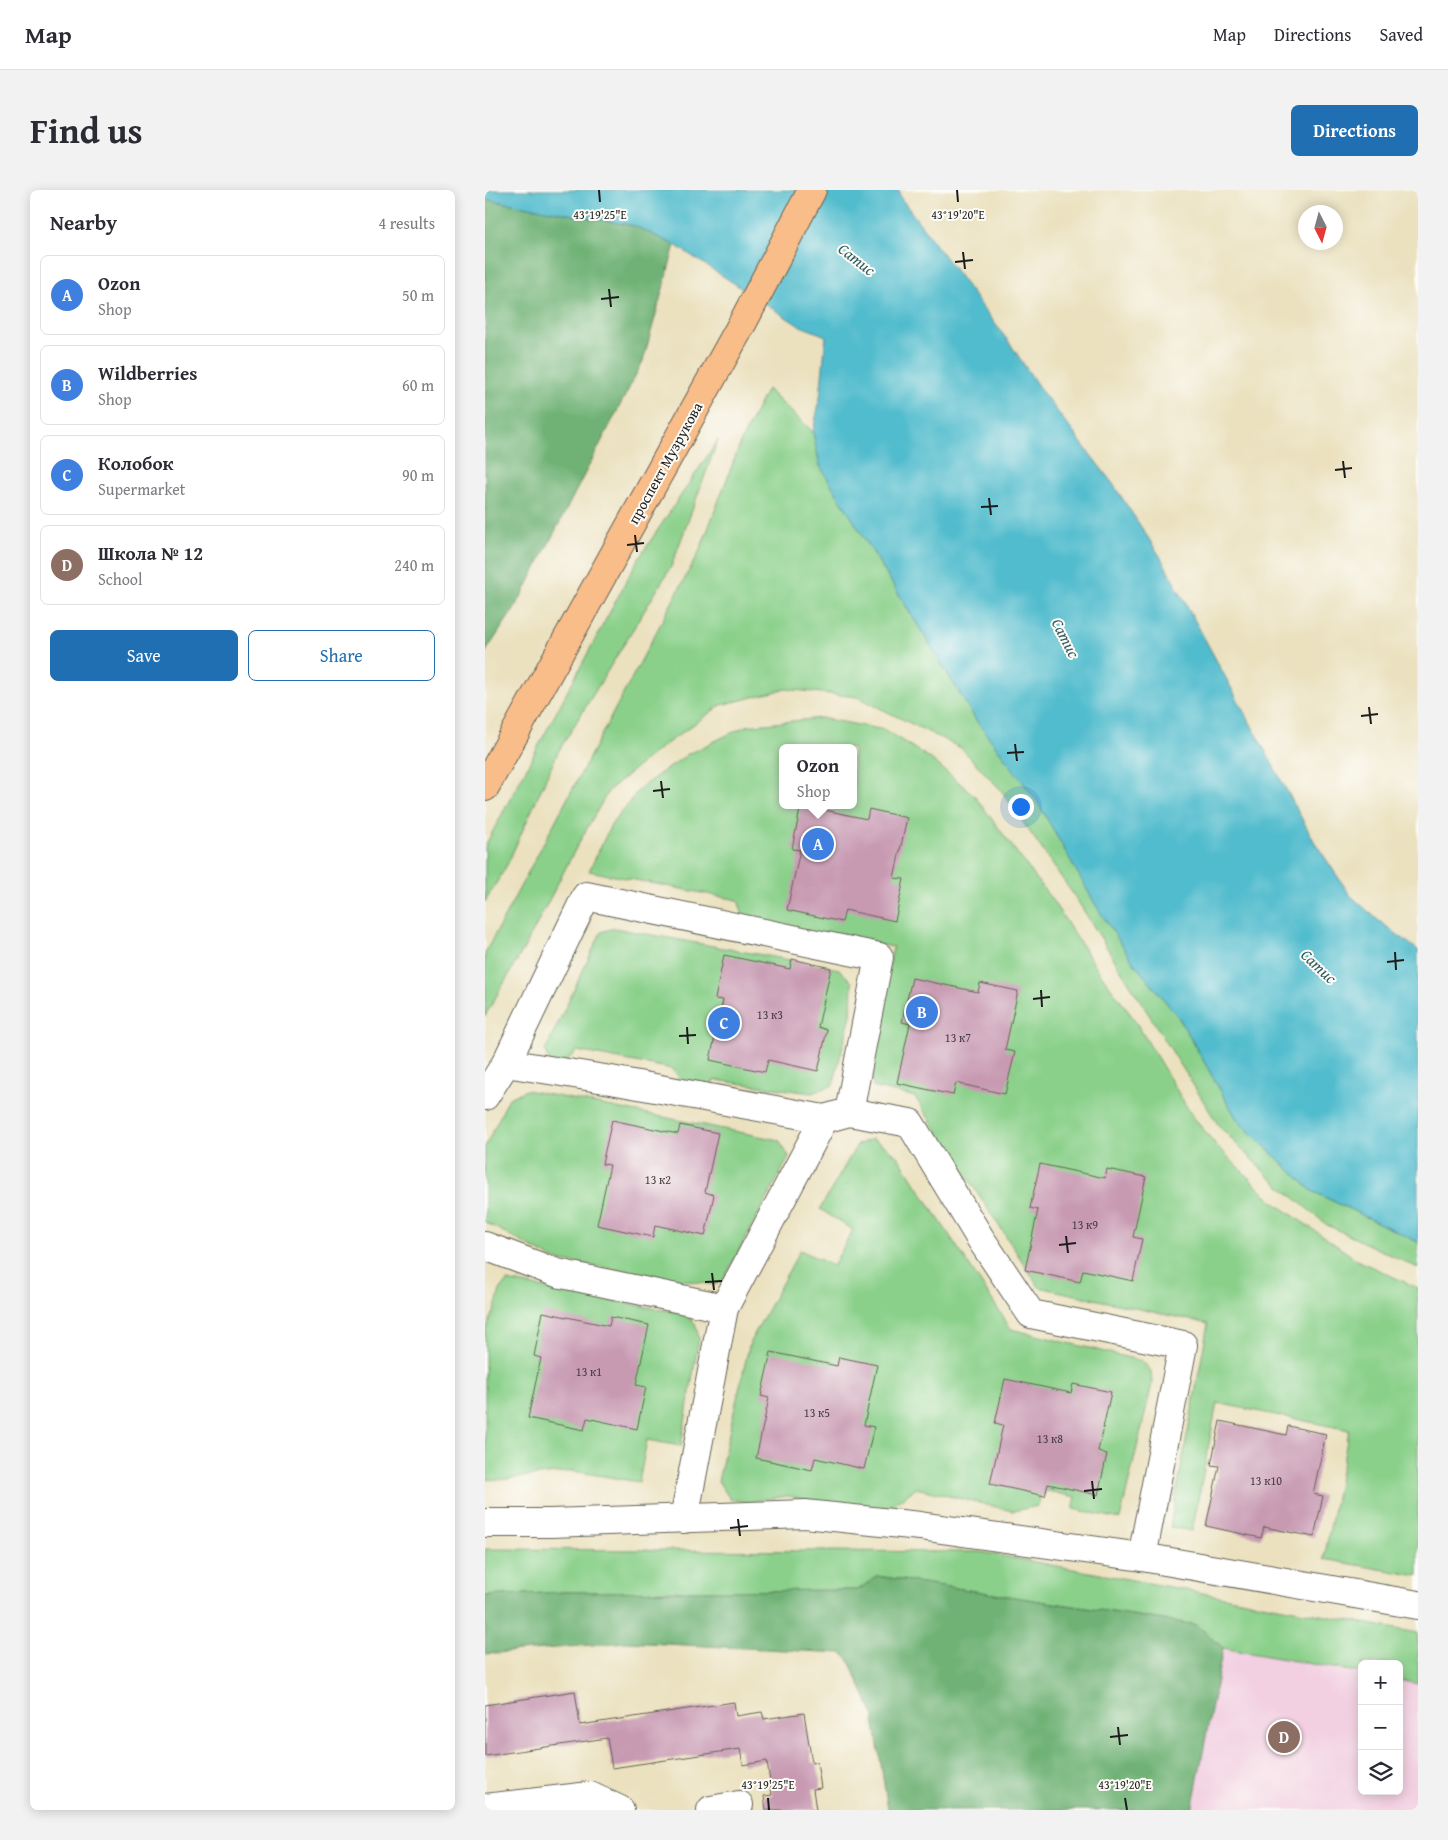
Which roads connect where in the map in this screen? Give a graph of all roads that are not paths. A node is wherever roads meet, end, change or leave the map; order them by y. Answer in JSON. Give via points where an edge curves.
{"nodes":[{"id":1,"x":813,"y":190,"type":"edge"},
{"id":2,"x":485,"y":787,"type":"edge"},
{"id":3,"x":506,"y":1063,"type":"junction"},
{"id":4,"x":485,"y":1096,"type":"edge"},
{"id":5,"x":836,"y":1116,"type":"junction"},
{"id":6,"x":485,"y":1246,"type":"edge"},
{"id":7,"x":724,"y":1308,"type":"junction"},
{"id":8,"x":684,"y":1519,"type":"junction"},
{"id":9,"x":485,"y":1523,"type":"edge"},
{"id":10,"x":1142,"y":1557,"type":"junction"},
{"id":11,"x":1418,"y":1605,"type":"edge"},
{"id":12,"x":739,"y":1805,"type":"dead end"},
{"id":13,"x":485,"y":1808,"type":"edge"},
{"id":14,"x":620,"y":1810,"type":"edge"},
{"id":15,"x":711,"y":1810,"type":"edge"}],
"edges":[{"from":1,"to":2,"type":"main road","name":"проспект Музрукова"},
{"from":3,"to":4,"type":"lane"},
{"from":3,"to":5,"type":"lane"},
{"from":3,"to":5,"type":"lane","via":[[586,896],[879,957]]},
{"from":5,"to":7,"type":"lane"},
{"from":5,"to":10,"type":"lane","via":[[909,1123],[1031,1314],[1183,1345]]},
{"from":6,"to":7,"type":"lane","via":[[557,1273]]},
{"from":7,"to":8,"type":"lane"},
{"from":8,"to":9,"type":"lane"},
{"from":8,"to":10,"type":"lane","via":[[805,1514],[920,1526]]},
{"from":10,"to":11,"type":"lane"},
{"from":12,"to":15,"type":"lane"},
{"from":13,"to":14,"type":"lane","via":[[590,1796]]}]}
